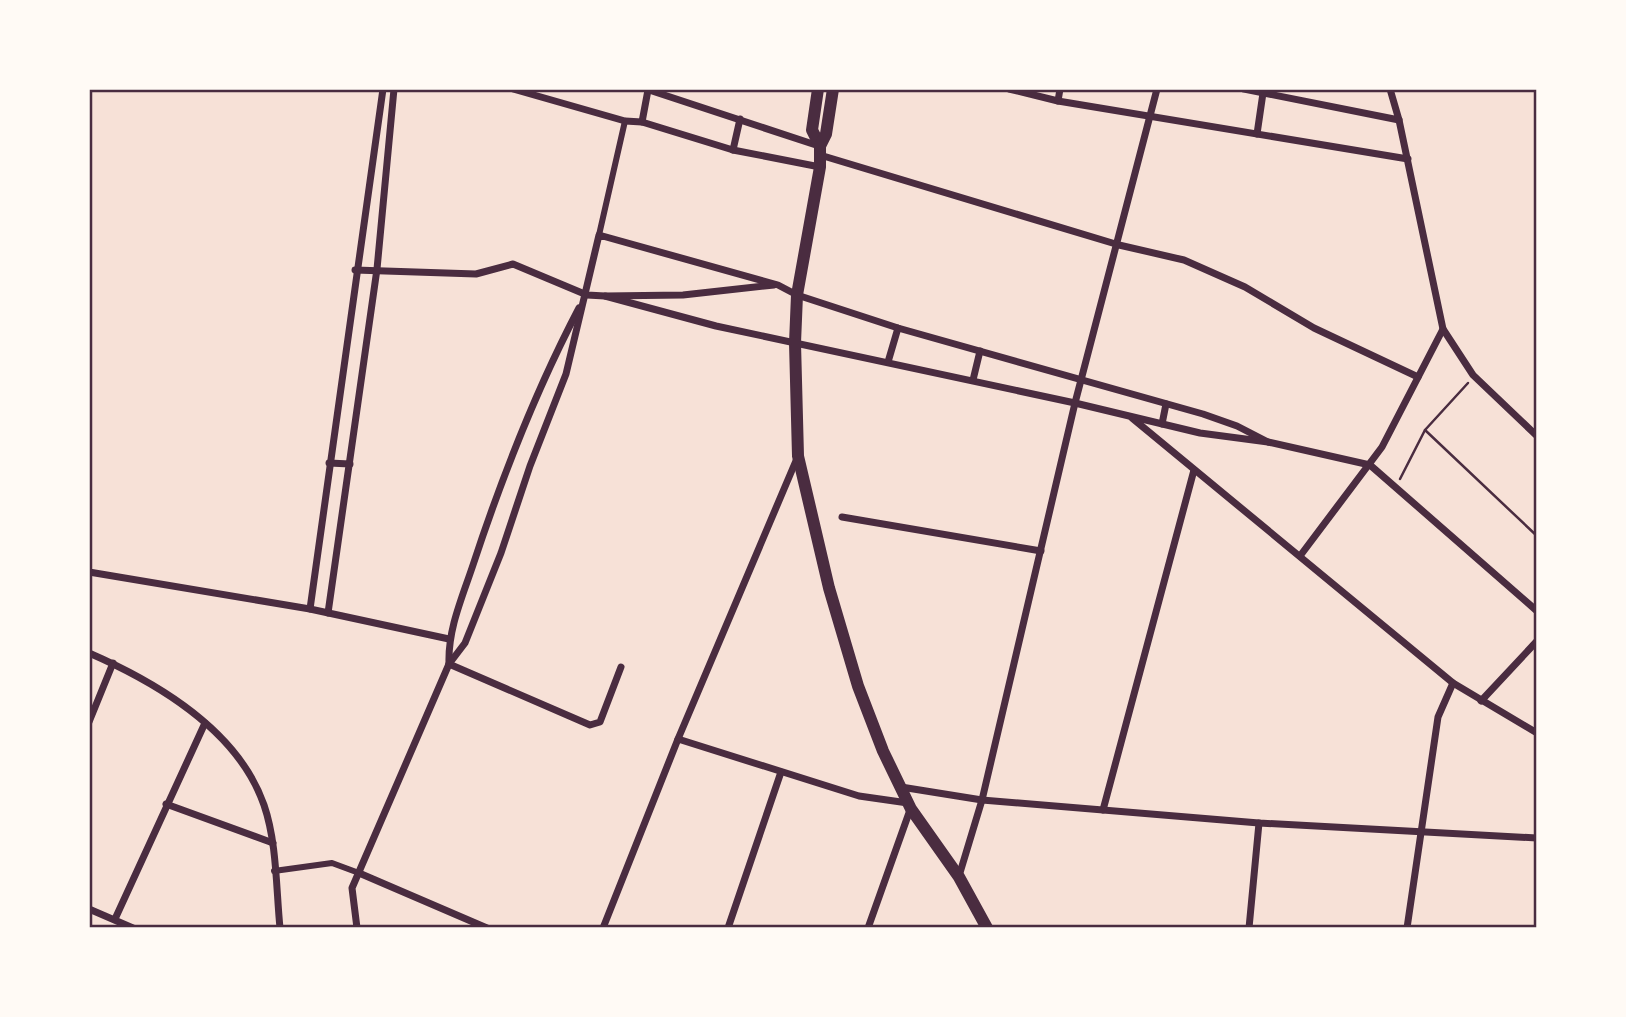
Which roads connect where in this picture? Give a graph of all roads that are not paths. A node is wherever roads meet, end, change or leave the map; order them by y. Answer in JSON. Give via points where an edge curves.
{"nodes":[{"id":1,"x":383,"y":89,"type":"edge"},
{"id":2,"x":394,"y":89,"type":"edge"},
{"id":3,"x":513,"y":89,"type":"edge"},
{"id":4,"x":818,"y":89,"type":"edge"},
{"id":5,"x":833,"y":89,"type":"edge"},
{"id":6,"x":1009,"y":89,"type":"edge"},
{"id":7,"x":1060,"y":89,"type":"edge"},
{"id":8,"x":1157,"y":89,"type":"edge"},
{"id":9,"x":1244,"y":89,"type":"edge"},
{"id":10,"x":1390,"y":89,"type":"edge"},
{"id":11,"x":647,"y":90,"type":"edge"},
{"id":12,"x":1264,"y":93,"type":"junction"},
{"id":13,"x":1058,"y":101,"type":"junction"},
{"id":14,"x":1152,"y":117,"type":"junction"},
{"id":15,"x":740,"y":119,"type":"junction"},
{"id":16,"x":1399,"y":120,"type":"junction"},
{"id":17,"x":625,"y":121,"type":"junction"},
{"id":18,"x":642,"y":122,"type":"junction"},
{"id":19,"x":1257,"y":134,"type":"junction"},
{"id":20,"x":733,"y":150,"type":"junction"},
{"id":21,"x":820,"y":156,"type":"junction"},
{"id":22,"x":1408,"y":159,"type":"junction"},
{"id":23,"x":599,"y":234,"type":"junction"},
{"id":24,"x":1119,"y":245,"type":"junction"},
{"id":25,"x":377,"y":269,"type":"junction"},
{"id":26,"x":355,"y":270,"type":"junction"},
{"id":27,"x":778,"y":285,"type":"junction"},
{"id":28,"x":587,"y":295,"type":"junction"},
{"id":29,"x":797,"y":295,"type":"junction"},
{"id":30,"x":605,"y":296,"type":"junction"},
{"id":31,"x":898,"y":328,"type":"junction"},
{"id":32,"x":1443,"y":329,"type":"junction"},
{"id":33,"x":795,"y":344,"type":"junction"},
{"id":34,"x":980,"y":351,"type":"junction"},
{"id":35,"x":888,"y":362,"type":"junction"},
{"id":36,"x":1418,"y":377,"type":"junction"},
{"id":37,"x":973,"y":380,"type":"junction"},
{"id":38,"x":1081,"y":382,"type":"junction"},
{"id":39,"x":1075,"y":402,"type":"junction"},
{"id":40,"x":1166,"y":404,"type":"junction"},
{"id":41,"x":1203,"y":414,"type":"junction"},
{"id":42,"x":1129,"y":416,"type":"junction"},
{"id":43,"x":1162,"y":424,"type":"junction"},
{"id":44,"x":1200,"y":433,"type":"junction"},
{"id":45,"x":1537,"y":436,"type":"edge"},
{"id":46,"x":1268,"y":442,"type":"junction"},
{"id":47,"x":798,"y":456,"type":"junction"},
{"id":48,"x":329,"y":463,"type":"junction"},
{"id":49,"x":350,"y":464,"type":"junction"},
{"id":50,"x":1370,"y":465,"type":"junction"},
{"id":51,"x":1194,"y":470,"type":"junction"},
{"id":52,"x":842,"y":517,"type":"dead end"},
{"id":53,"x":1041,"y":551,"type":"junction"},
{"id":54,"x":1300,"y":556,"type":"junction"},
{"id":55,"x":89,"y":572,"type":"edge"},
{"id":56,"x":310,"y":609,"type":"junction"},
{"id":57,"x":1537,"y":611,"type":"edge"},
{"id":58,"x":328,"y":613,"type":"junction"},
{"id":59,"x":449,"y":639,"type":"junction"},
{"id":60,"x":1537,"y":641,"type":"edge"},
{"id":61,"x":89,"y":653,"type":"edge"},
{"id":62,"x":113,"y":663,"type":"junction"},
{"id":63,"x":449,"y":664,"type":"junction"},
{"id":64,"x":621,"y":667,"type":"dead end"},
{"id":65,"x":1453,"y":684,"type":"junction"},
{"id":66,"x":1481,"y":701,"type":"junction"},
{"id":67,"x":89,"y":722,"type":"edge"},
{"id":68,"x":205,"y":723,"type":"junction"},
{"id":69,"x":1537,"y":733,"type":"edge"},
{"id":70,"x":678,"y":738,"type":"junction"},
{"id":71,"x":781,"y":772,"type":"junction"},
{"id":72,"x":900,"y":787,"type":"junction"},
{"id":73,"x":982,"y":800,"type":"junction"},
{"id":74,"x":166,"y":804,"type":"junction"},
{"id":75,"x":909,"y":806,"type":"junction"},
{"id":76,"x":1104,"y":810,"type":"junction"},
{"id":77,"x":1259,"y":823,"type":"junction"},
{"id":78,"x":1419,"y":834,"type":"junction"},
{"id":79,"x":1537,"y":838,"type":"edge"},
{"id":80,"x":273,"y":843,"type":"junction"},
{"id":81,"x":274,"y":871,"type":"junction"},
{"id":82,"x":359,"y":873,"type":"junction"},
{"id":83,"x":959,"y":877,"type":"junction"},
{"id":84,"x":89,"y":909,"type":"edge"},
{"id":85,"x":115,"y":919,"type":"junction"},
{"id":86,"x":133,"y":928,"type":"edge"},
{"id":87,"x":280,"y":928,"type":"edge"},
{"id":88,"x":357,"y":928,"type":"edge"},
{"id":89,"x":488,"y":928,"type":"edge"},
{"id":90,"x":603,"y":928,"type":"edge"},
{"id":91,"x":728,"y":928,"type":"edge"},
{"id":92,"x":868,"y":928,"type":"edge"},
{"id":93,"x":988,"y":928,"type":"edge"},
{"id":94,"x":1249,"y":928,"type":"edge"},
{"id":95,"x":1407,"y":928,"type":"edge"}],
"edges":[{"from":1,"to":26,"type":"street"},
{"from":2,"to":25,"type":"street"},
{"from":3,"to":17,"type":"street"},
{"from":4,"to":21,"type":"main road","via":[[812,130]]},
{"from":5,"to":21,"type":"main road"},
{"from":6,"to":13,"type":"street"},
{"from":7,"to":13,"type":"street"},
{"from":8,"to":14,"type":"street"},
{"from":9,"to":12,"type":"street"},
{"from":10,"to":16,"type":"street"},
{"from":11,"to":15,"type":"street"},
{"from":11,"to":18,"type":"street"},
{"from":12,"to":16,"type":"street"},
{"from":12,"to":19,"type":"street"},
{"from":13,"to":14,"type":"street"},
{"from":14,"to":19,"type":"street"},
{"from":14,"to":24,"type":"street"},
{"from":15,"to":20,"type":"street"},
{"from":15,"to":21,"type":"street"},
{"from":16,"to":22,"type":"street"},
{"from":17,"to":18,"type":"street"},
{"from":17,"to":23,"type":"street"},
{"from":18,"to":20,"type":"street"},
{"from":19,"to":22,"type":"street"},
{"from":20,"to":21,"type":"street"},
{"from":21,"to":24,"type":"street"},
{"from":21,"to":29,"type":"main road"},
{"from":22,"to":32,"type":"street"},
{"from":23,"to":27,"type":"street"},
{"from":23,"to":28,"type":"street"},
{"from":24,"to":36,"type":"street","via":[[1184,260],[1245,286],[1314,328]]},
{"from":24,"to":38,"type":"street"},
{"from":25,"to":26,"type":"street"},
{"from":25,"to":28,"type":"street","via":[[476,274],[513,264]]},
{"from":25,"to":49,"type":"street"},
{"from":26,"to":48,"type":"street"},
{"from":27,"to":29,"type":"street"},
{"from":27,"to":30,"type":"street","via":[[683,295]]},
{"from":28,"to":30,"type":"street"},
{"from":28,"to":59,"type":"street","via":[[547,370],[484,531]]},
{"from":28,"to":63,"type":"street","via":[[565,374],[501,553],[465,643]]},
{"from":29,"to":31,"type":"street"},
{"from":29,"to":33,"type":"main road"},
{"from":30,"to":33,"type":"street"},
{"from":31,"to":34,"type":"street"},
{"from":31,"to":35,"type":"street"},
{"from":32,"to":36,"type":"street"},
{"from":32,"to":45,"type":"street","via":[[1473,375]]},
{"from":33,"to":35,"type":"street"},
{"from":33,"to":47,"type":"main road"},
{"from":34,"to":37,"type":"street"},
{"from":34,"to":38,"type":"street"},
{"from":35,"to":37,"type":"street"},
{"from":36,"to":50,"type":"street"},
{"from":37,"to":39,"type":"street"},
{"from":38,"to":39,"type":"street"},
{"from":38,"to":40,"type":"street"},
{"from":39,"to":42,"type":"street"},
{"from":39,"to":53,"type":"street"},
{"from":40,"to":41,"type":"street"},
{"from":40,"to":43,"type":"street"},
{"from":41,"to":44,"type":"street"},
{"from":41,"to":46,"type":"street"},
{"from":42,"to":43,"type":"street"},
{"from":42,"to":51,"type":"street"},
{"from":43,"to":44,"type":"street"},
{"from":44,"to":46,"type":"street"},
{"from":46,"to":50,"type":"street"},
{"from":47,"to":70,"type":"street"},
{"from":47,"to":72,"type":"main road","via":[[858,687]]},
{"from":48,"to":49,"type":"street"},
{"from":48,"to":56,"type":"street"},
{"from":49,"to":58,"type":"street"},
{"from":50,"to":54,"type":"street"},
{"from":50,"to":57,"type":"street"},
{"from":51,"to":54,"type":"street"},
{"from":51,"to":76,"type":"street"},
{"from":52,"to":53,"type":"street"},
{"from":53,"to":73,"type":"street"},
{"from":54,"to":65,"type":"street"},
{"from":55,"to":56,"type":"street"},
{"from":56,"to":58,"type":"street"},
{"from":58,"to":59,"type":"street"},
{"from":59,"to":63,"type":"street"},
{"from":60,"to":66,"type":"street"},
{"from":61,"to":62,"type":"street"},
{"from":62,"to":67,"type":"street"},
{"from":62,"to":68,"type":"street"},
{"from":63,"to":64,"type":"street","via":[[590,726],[600,722]]},
{"from":63,"to":82,"type":"street"},
{"from":65,"to":66,"type":"street"},
{"from":65,"to":78,"type":"street","via":[[1438,716]]},
{"from":66,"to":69,"type":"street"},
{"from":68,"to":74,"type":"street"},
{"from":68,"to":80,"type":"street","via":[[249,771]]},
{"from":70,"to":71,"type":"street"},
{"from":70,"to":90,"type":"street"},
{"from":71,"to":75,"type":"street"},
{"from":71,"to":91,"type":"street"},
{"from":72,"to":73,"type":"street"},
{"from":72,"to":75,"type":"main road"},
{"from":73,"to":76,"type":"street"},
{"from":73,"to":83,"type":"street"},
{"from":74,"to":80,"type":"street"},
{"from":74,"to":85,"type":"street"},
{"from":75,"to":83,"type":"main road"},
{"from":75,"to":92,"type":"street"},
{"from":76,"to":77,"type":"street"},
{"from":77,"to":78,"type":"street"},
{"from":77,"to":94,"type":"street"},
{"from":78,"to":79,"type":"street"},
{"from":78,"to":95,"type":"street"},
{"from":80,"to":81,"type":"street"},
{"from":81,"to":82,"type":"street","via":[[332,863]]},
{"from":81,"to":87,"type":"street"},
{"from":82,"to":88,"type":"street","via":[[352,888]]},
{"from":82,"to":89,"type":"street"},
{"from":83,"to":93,"type":"main road"},
{"from":84,"to":85,"type":"street"},
{"from":85,"to":86,"type":"street"}]}
